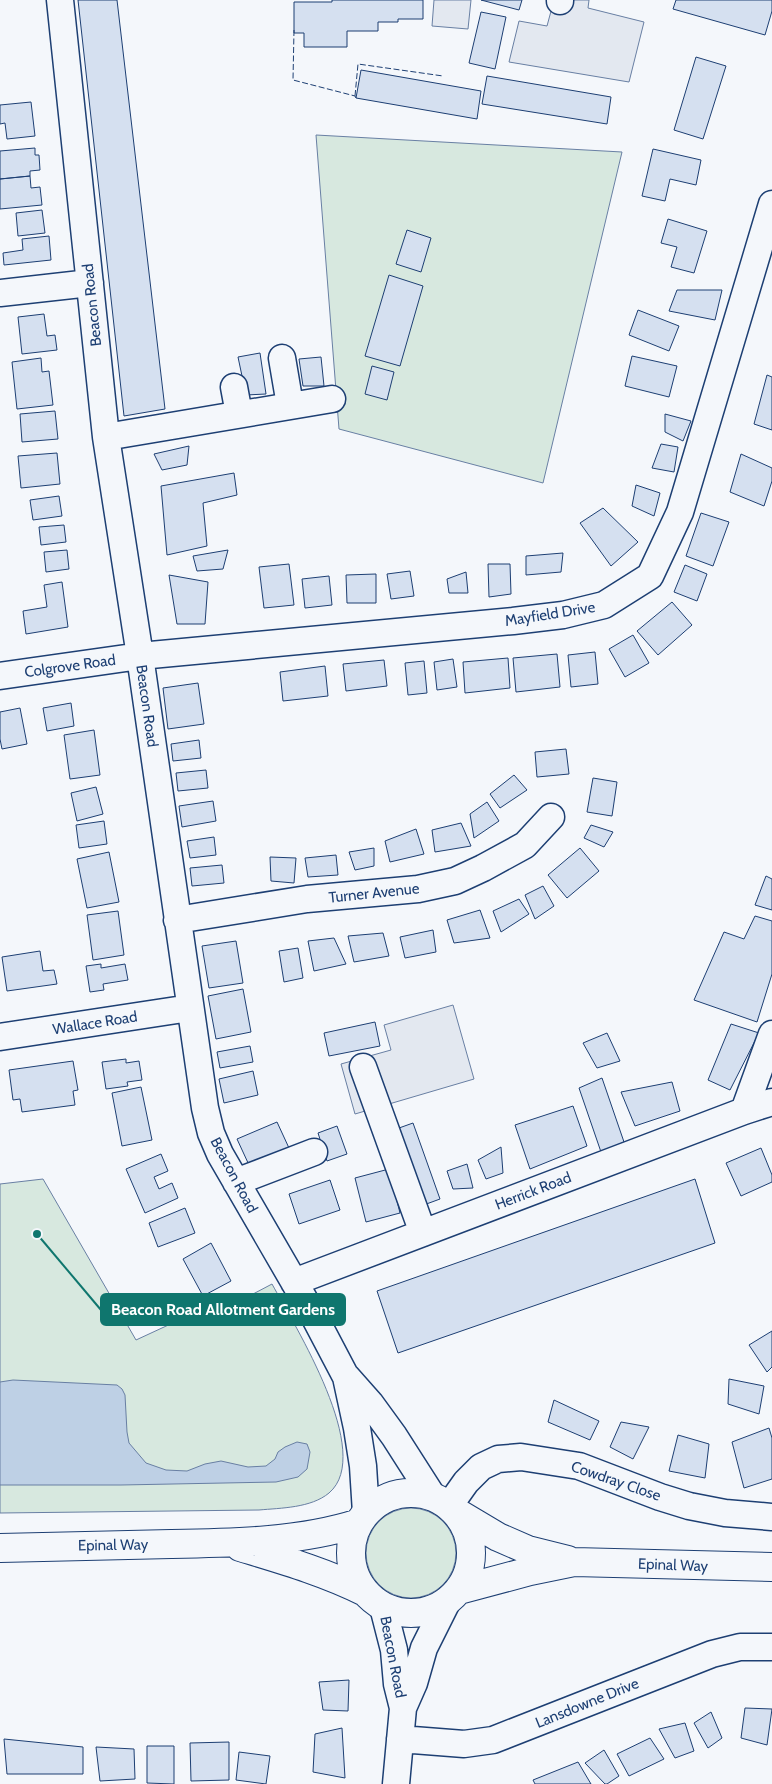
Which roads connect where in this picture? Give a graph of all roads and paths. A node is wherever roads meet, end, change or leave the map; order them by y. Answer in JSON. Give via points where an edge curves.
{"nodes":[{"id":1,"x":60,"y":0,"type":"edge"},
{"id":2,"x":772,"y":204,"type":"edge"},
{"id":3,"x":90,"y":283,"type":"junction"},
{"id":4,"x":0,"y":293,"type":"edge"},
{"id":5,"x":282,"y":358,"type":"dead end"},
{"id":6,"x":234,"y":387,"type":"dead end"},
{"id":7,"x":332,"y":399,"type":"dead end"},
{"id":8,"x":290,"y":406,"type":"junction"},
{"id":9,"x":240,"y":414,"type":"junction"},
{"id":10,"x":106,"y":437,"type":"junction"},
{"id":11,"x":140,"y":656,"type":"junction"},
{"id":12,"x":0,"y":676,"type":"edge"},
{"id":13,"x":551,"y":817,"type":"dead end"},
{"id":14,"x":177,"y":920,"type":"junction"},
{"id":15,"x":190,"y":1008,"type":"junction"},
{"id":16,"x":772,"y":1034,"type":"edge"},
{"id":17,"x":0,"y":1037,"type":"edge"},
{"id":18,"x":363,"y":1067,"type":"dead end"},
{"id":19,"x":772,"y":1102,"type":"edge"},
{"id":20,"x":744,"y":1111,"type":"junction"},
{"id":21,"x":314,"y":1152,"type":"dead end"},
{"id":22,"x":236,"y":1182,"type":"junction"},
{"id":23,"x":423,"y":1233,"type":"junction"},
{"id":24,"x":294,"y":1282,"type":"junction"},
{"id":25,"x":346,"y":1377,"type":"junction"},
{"id":26,"x":446,"y":1505,"type":"junction"},
{"id":27,"x":772,"y":1516,"type":"edge"},
{"id":28,"x":363,"y":1518,"type":"junction"},
{"id":29,"x":227,"y":1543,"type":"junction"},
{"id":30,"x":0,"y":1548,"type":"edge"},
{"id":31,"x":574,"y":1562,"type":"junction"},
{"id":32,"x":772,"y":1567,"type":"edge"},
{"id":33,"x":453,"y":1596,"type":"junction"},
{"id":34,"x":374,"y":1599,"type":"junction"},
{"id":35,"x":772,"y":1647,"type":"edge"},
{"id":36,"x":403,"y":1708,"type":"junction"},
{"id":37,"x":400,"y":1739,"type":"junction"},
{"id":38,"x":396,"y":1784,"type":"edge"}],
"edges":[{"from":1,"to":3,"type":"street","name":"Beacon Road"},
{"from":2,"to":11,"type":"street","name":"Mayfield Drive","via":[[680,512],[650,576],[604,605],[564,615]]},
{"from":3,"to":4,"type":"street"},
{"from":3,"to":10,"type":"street","name":"Beacon Road"},
{"from":5,"to":8,"type":"street"},
{"from":6,"to":9,"type":"street"},
{"from":7,"to":8,"type":"street"},
{"from":8,"to":9,"type":"street"},
{"from":9,"to":10,"type":"street"},
{"from":10,"to":11,"type":"street","name":"Beacon Road"},
{"from":11,"to":12,"type":"street","name":"Colgrove Road"},
{"from":11,"to":14,"type":"street","name":"Beacon Road"},
{"from":13,"to":14,"type":"street","name":"Turner Avenue","via":[[525,845],[455,881],[418,890],[308,899]]},
{"from":14,"to":15,"type":"street","name":"Beacon Road"},
{"from":15,"to":17,"type":"street","name":"Wallace Road"},
{"from":15,"to":22,"type":"street","name":"Beacon Road","via":[[211,1134]]},
{"from":16,"to":20,"type":"street"},
{"from":18,"to":23,"type":"street"},
{"from":19,"to":20,"type":"street","name":"Herrick Road"},
{"from":20,"to":23,"type":"street","name":"Herrick Road"},
{"from":21,"to":22,"type":"street"},
{"from":22,"to":24,"type":"street","name":"Beacon Road"},
{"from":23,"to":24,"type":"street","name":"Herrick Road"},
{"from":24,"to":25,"type":"street","name":"Beacon Road"},
{"from":25,"to":26,"type":"street","name":"Beacon Road","via":[[370,1403]]},
{"from":25,"to":28,"type":"street","name":"Beacon Road","via":[[364,1466]]},
{"from":26,"to":27,"type":"street","name":"Cowdray Close","via":[[481,1467],[498,1459],[521,1457],[579,1466],[689,1506]]},
{"from":26,"to":28,"type":"main road","via":[[419,1493],[404,1493],[377,1503]]},
{"from":26,"to":31,"type":"main road","name":"Epinal Way","via":[[498,1537],[528,1550]]},
{"from":26,"to":33,"type":"main road","via":[[466,1526],[471,1542],[468,1576]]},
{"from":28,"to":29,"type":"main road","name":"Epinal Way","via":[[341,1529]]},
{"from":28,"to":34,"type":"main road","via":[[353,1536],[352,1566],[357,1580]]},
{"from":29,"to":30,"type":"main road","name":"Epinal Way"},
{"from":29,"to":34,"type":"main road","name":"Epinal Way","via":[[343,1581]]},
{"from":31,"to":32,"type":"main road","name":"Epinal Way"},
{"from":31,"to":33,"type":"main road","name":"Epinal Way","via":[[530,1571]]},
{"from":33,"to":34,"type":"main road","via":[[432,1610],[415,1614],[399,1612]]},
{"from":33,"to":36,"type":"street","name":"Beacon Road","via":[[424,1648]]},
{"from":34,"to":36,"type":"street","name":"Beacon Road","via":[[394,1650]]},
{"from":35,"to":37,"type":"street","name":"Lansdowne Drive","via":[[740,1647],[712,1654],[493,1740],[464,1744]]},
{"from":36,"to":37,"type":"street","name":"Beacon Road"},
{"from":37,"to":38,"type":"street","name":"Beacon Road"}]}
